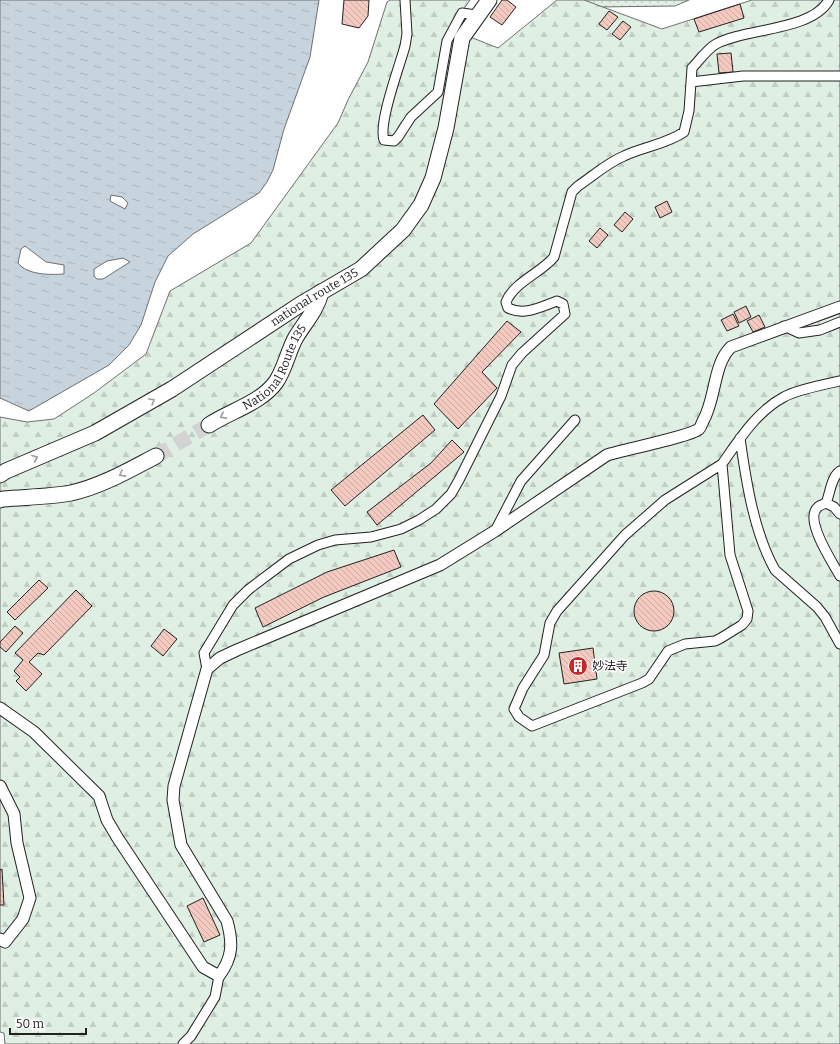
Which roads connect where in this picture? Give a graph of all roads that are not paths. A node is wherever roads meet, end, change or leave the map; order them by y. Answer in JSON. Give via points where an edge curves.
{"nodes":[{"id":1,"x":405,"y":0,"type":"edge"},
{"id":2,"x":489,"y":0,"type":"edge"},
{"id":3,"x":828,"y":0,"type":"edge"},
{"id":4,"x":476,"y":16,"type":"junction"},
{"id":5,"x":840,"y":76,"type":"edge"},
{"id":6,"x":692,"y":82,"type":"junction"},
{"id":7,"x":321,"y":292,"type":"junction"},
{"id":8,"x":840,"y":307,"type":"edge"},
{"id":9,"x":840,"y":322,"type":"edge"},
{"id":10,"x":784,"y":326,"type":"junction"},
{"id":11,"x":840,"y":381,"type":"edge"},
{"id":12,"x":575,"y":420,"type":"dead end"},
{"id":13,"x":209,"y":425,"type":"tunnel mouth"},
{"id":14,"x":740,"y":438,"type":"junction"},
{"id":15,"x":156,"y":456,"type":"tunnel mouth"},
{"id":16,"x":722,"y":464,"type":"junction"},
{"id":17,"x":840,"y":471,"type":"edge"},
{"id":18,"x":0,"y":475,"type":"edge"},
{"id":19,"x":835,"y":493,"type":"edge"},
{"id":20,"x":0,"y":500,"type":"edge"},
{"id":21,"x":826,"y":503,"type":"junction"},
{"id":22,"x":840,"y":514,"type":"edge"},
{"id":23,"x":495,"y":531,"type":"junction"},
{"id":24,"x":840,"y":576,"type":"edge"},
{"id":25,"x":840,"y":644,"type":"edge"},
{"id":26,"x":206,"y":669,"type":"junction"},
{"id":27,"x":0,"y":708,"type":"edge"},
{"id":28,"x":0,"y":786,"type":"edge"},
{"id":29,"x":2,"y":943,"type":"edge"},
{"id":30,"x":219,"y":976,"type":"junction"},
{"id":31,"x":183,"y":1044,"type":"edge"}],
"edges":[{"from":1,"to":4,"type":"street","via":[[405,46],[382,134],[384,140],[388,141],[398,137],[412,117],[438,92],[447,41],[462,13]]},
{"from":2,"to":4,"type":"highway","name":"national route 135"},
{"from":3,"to":6,"type":"street","via":[[825,7],[796,22],[715,44],[692,68]]},
{"from":4,"to":7,"type":"highway","name":"national route 135","via":[[462,38],[446,128],[433,178],[421,205],[403,230],[361,269]]},
{"from":5,"to":6,"type":"street","via":[[743,76]]},
{"from":6,"to":26,"type":"street","via":[[684,132],[622,157],[578,186],[568,202],[554,257],[509,296],[506,302],[508,308],[517,312],[533,310],[557,301],[564,304],[565,314],[512,365],[501,396],[451,494],[436,509],[401,529],[371,537],[335,540],[289,559],[248,590],[233,606],[204,653]]},
{"from":7,"to":13,"type":"highway","name":"National Route 135","one_way":true,"via":[[318,304],[295,338],[276,382],[256,400]]},
{"from":18,"to":7,"type":"highway","name":"national route 135","one_way":true,"via":[[95,433],[172,389]]},
{"from":8,"to":10,"type":"street"},
{"from":9,"to":10,"type":"street","via":[[820,330],[799,333]]},
{"from":10,"to":23,"type":"street","via":[[731,347],[723,355],[709,410],[699,429],[686,435],[607,455]]},
{"from":11,"to":14,"type":"street","via":[[786,396],[752,423]]},
{"from":12,"to":23,"type":"street","via":[[521,481]]},
{"from":14,"to":16,"type":"street"},
{"from":14,"to":25,"type":"street","via":[[760,537],[770,562],[775,570],[817,607]]},
{"from":15,"to":20,"type":"highway","one_way":true,"via":[[89,488],[70,493]]},
{"from":16,"to":16,"type":"street","via":[[730,555],[748,611],[747,619],[742,625],[715,641],[685,644],[668,651],[649,679],[642,683],[532,726],[519,717],[514,709],[523,688],[544,655],[550,623],[557,612],[625,535],[665,500]]},
{"from":17,"to":19,"type":"street","via":[[833,480]]},
{"from":19,"to":21,"type":"street"},
{"from":21,"to":22,"type":"street"},
{"from":21,"to":24,"type":"street","via":[[817,507],[814,512],[816,531]]},
{"from":23,"to":26,"type":"street","via":[[440,565],[237,650],[220,658]]},
{"from":26,"to":30,"type":"street","via":[[174,786],[173,800],[181,845],[227,921],[231,951],[228,964]]},
{"from":27,"to":30,"type":"street","via":[[34,732],[99,796],[107,820],[117,837],[203,967]]},
{"from":28,"to":29,"type":"street","via":[[14,814],[17,843],[30,898],[23,919]]},
{"from":30,"to":31,"type":"street","via":[[215,997],[191,1036]]}]}
